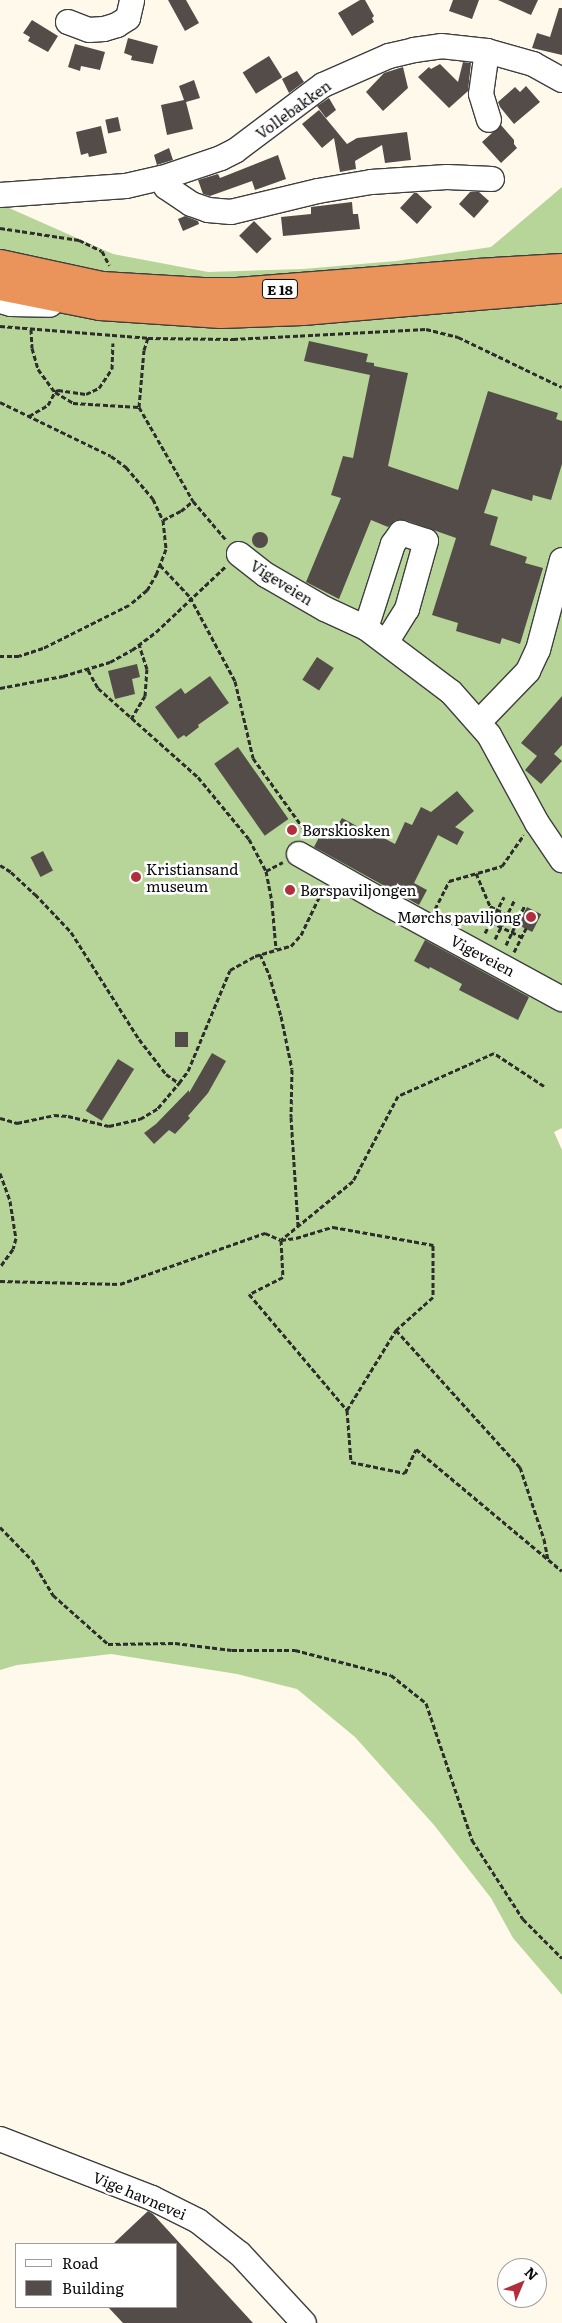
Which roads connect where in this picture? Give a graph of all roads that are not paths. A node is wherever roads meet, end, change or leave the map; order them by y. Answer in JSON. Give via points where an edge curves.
{"nodes":[{"id":1,"x":132,"y":0,"type":"edge"},
{"id":2,"x":68,"y":22,"type":"dead end"},
{"id":3,"x":487,"y":51,"type":"junction"},
{"id":4,"x":562,"y":80,"type":"edge"},
{"id":5,"x":489,"y":120,"type":"dead end"},
{"id":6,"x":162,"y":178,"type":"junction"},
{"id":7,"x":492,"y":179,"type":"dead end"},
{"id":8,"x":0,"y":195,"type":"edge"},
{"id":9,"x":0,"y":264,"type":"edge"},
{"id":10,"x":562,"y":268,"type":"edge"},
{"id":11,"x":0,"y":286,"type":"edge"},
{"id":12,"x":562,"y":289,"type":"edge"},
{"id":13,"x":0,"y":300,"type":"edge"},
{"id":14,"x":100,"y":306,"type":"junction"},
{"id":15,"x":239,"y":554,"type":"road end"},
{"id":16,"x":562,"y":560,"type":"edge"},
{"id":17,"x":366,"y":628,"type":"junction"},
{"id":18,"x":386,"y":642,"type":"junction"},
{"id":19,"x":479,"y":722,"type":"junction"},
{"id":20,"x":299,"y":854,"type":"road end"},
{"id":21,"x":562,"y":860,"type":"edge"},
{"id":22,"x":562,"y":999,"type":"edge"},
{"id":23,"x":0,"y":2139,"type":"edge"},
{"id":24,"x":304,"y":2323,"type":"edge"}],
"edges":[{"from":1,"to":2,"type":"street","via":[[128,18],[117,25],[89,30]]},
{"from":3,"to":4,"type":"street","name":"Vollebakken","via":[[533,64]]},
{"from":3,"to":5,"type":"street","via":[[481,94]]},
{"from":3,"to":6,"type":"street","name":"Vollebakken","via":[[441,46],[389,56],[323,85],[221,158]]},
{"from":6,"to":7,"type":"street","via":[[166,187],[191,204],[208,210],[231,212],[371,182]]},
{"from":6,"to":8,"type":"street","name":"Vollebakken","via":[[100,189]]},
{"from":9,"to":10,"type":"highway","number":"E 18","via":[[102,286],[203,292]]},
{"from":11,"to":14,"type":"highway","number":"E 18"},
{"from":12,"to":14,"type":"highway","number":"E 18","via":[[294,312],[221,314]]},
{"from":13,"to":14,"type":"street","via":[[11,304]]},
{"from":15,"to":17,"type":"street","name":"Vigeveien","via":[[266,575]]},
{"from":16,"to":19,"type":"street","via":[[538,650],[528,671]]},
{"from":17,"to":18,"type":"street","name":"Vigeveien"},
{"from":17,"to":18,"type":"street","via":[[393,544],[401,533],[426,541],[407,609]]},
{"from":18,"to":19,"type":"street","name":"Vigeveien","via":[[451,692]]},
{"from":19,"to":21,"type":"street","name":"Vigeveien"},
{"from":20,"to":22,"type":"street","name":"Vigeveien","via":[[427,925],[506,956]]},
{"from":23,"to":24,"type":"street","name":"Vige havnevei","via":[[152,2198],[198,2221],[240,2254]]}]}
